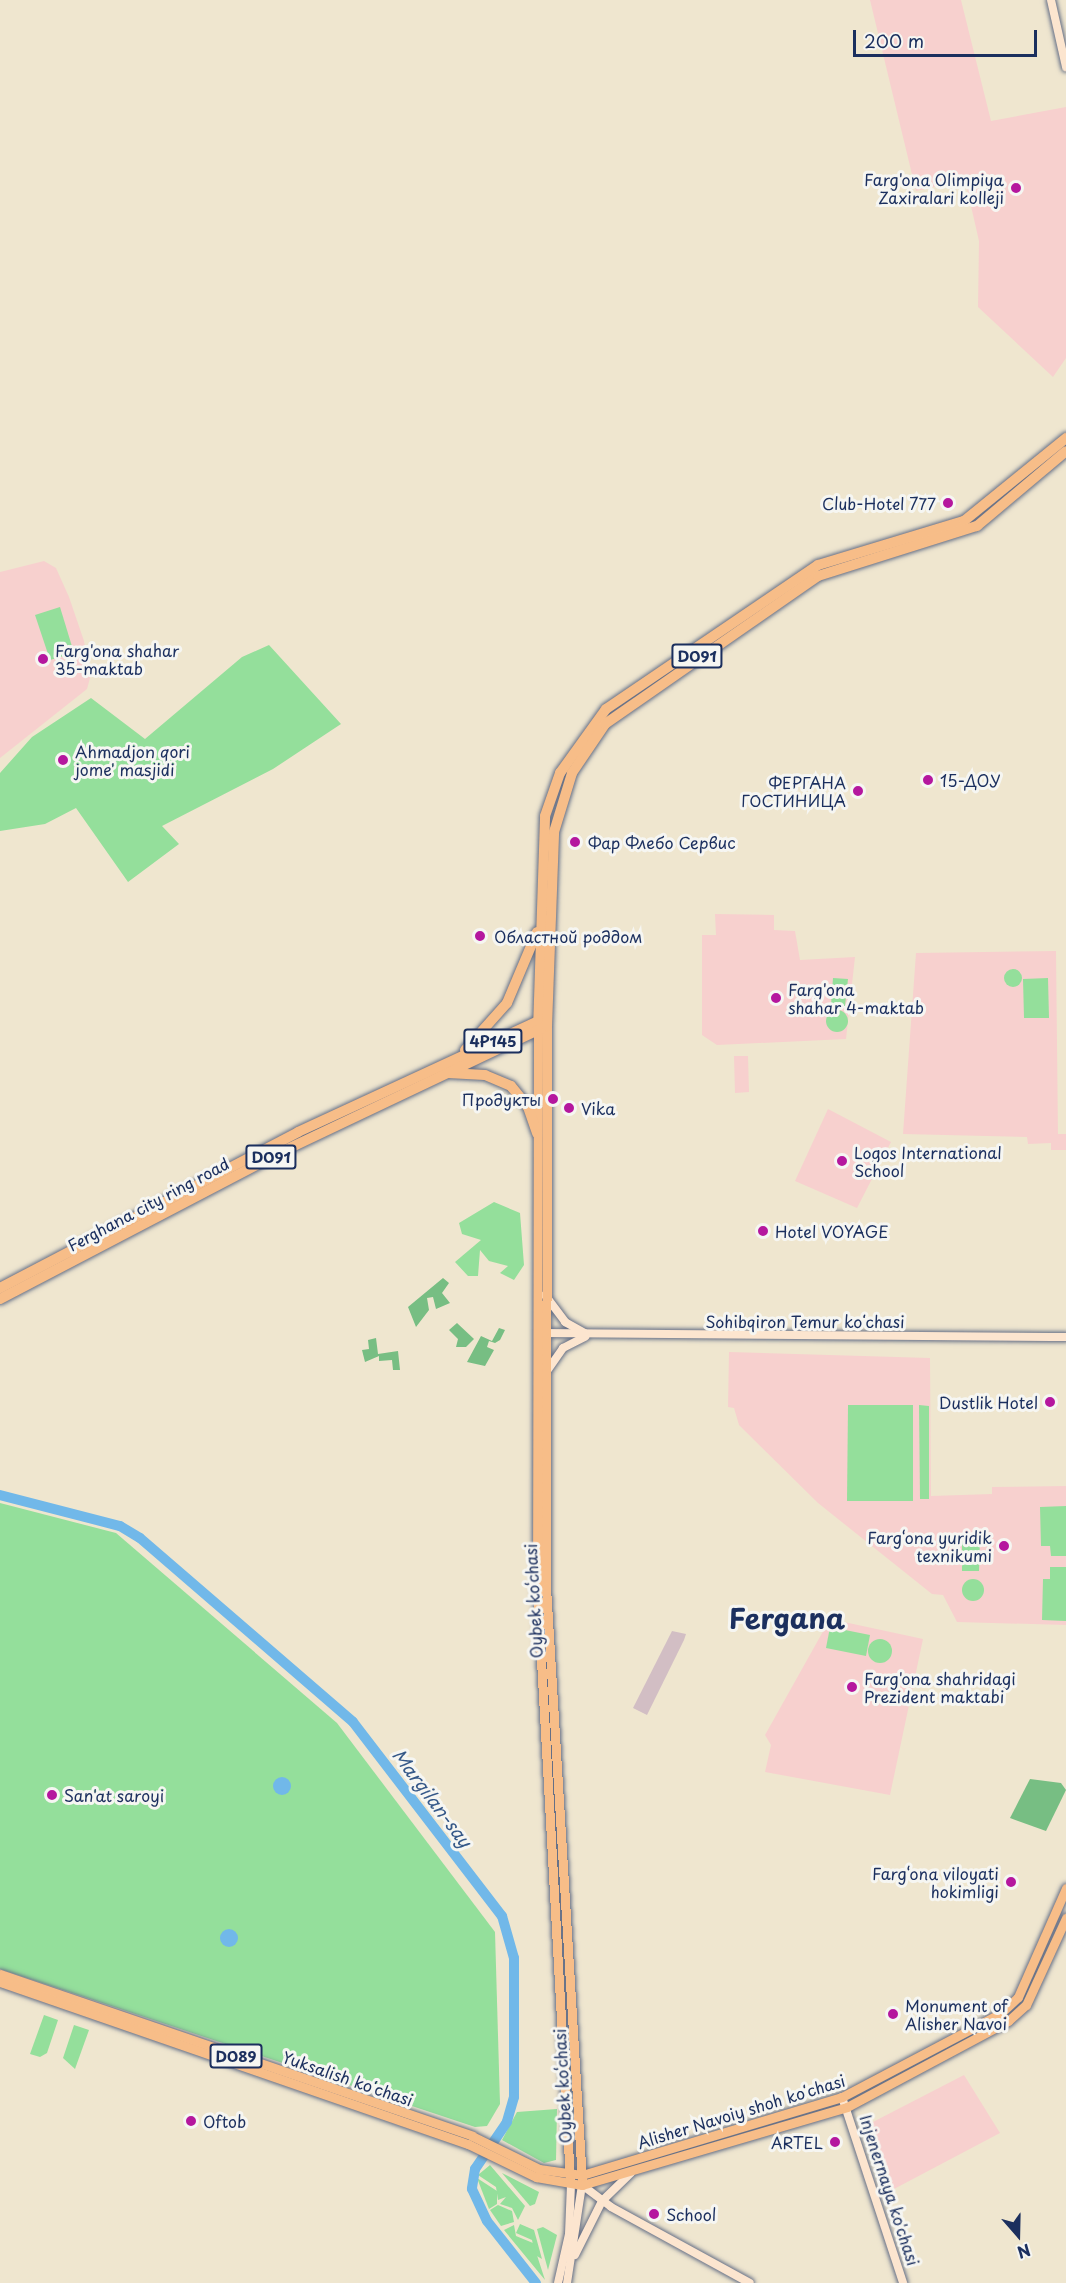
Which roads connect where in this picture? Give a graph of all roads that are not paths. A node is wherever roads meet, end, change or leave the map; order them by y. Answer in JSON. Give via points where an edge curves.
{"nodes":[{"id":1,"x":1051,"y":0,"type":"edge"},
{"id":2,"x":1066,"y":67,"type":"edge"},
{"id":3,"x":1066,"y":438,"type":"edge"},
{"id":4,"x":1066,"y":451,"type":"edge"},
{"id":5,"x":583,"y":745,"type":"junction"},
{"id":6,"x":541,"y":920,"type":"junction"},
{"id":7,"x":543,"y":1023,"type":"junction"},
{"id":8,"x":442,"y":1070,"type":"junction"},
{"id":9,"x":537,"y":1133,"type":"junction"},
{"id":10,"x":0,"y":1288,"type":"edge"},
{"id":11,"x":545,"y":1295,"type":"junction"},
{"id":12,"x":0,"y":1299,"type":"edge"},
{"id":13,"x":540,"y":1333,"type":"junction"},
{"id":14,"x":591,"y":1335,"type":"junction"},
{"id":15,"x":1066,"y":1338,"type":"edge"},
{"id":16,"x":544,"y":1376,"type":"junction"},
{"id":17,"x":1066,"y":1888,"type":"edge"},
{"id":18,"x":1066,"y":1918,"type":"edge"},
{"id":19,"x":0,"y":1974,"type":"edge"},
{"id":20,"x":0,"y":1982,"type":"edge"},
{"id":21,"x":1011,"y":2006,"type":"junction"},
{"id":22,"x":1019,"y":2014,"type":"junction"},
{"id":23,"x":842,"y":2097,"type":"junction"},
{"id":24,"x":847,"y":2107,"type":"junction"},
{"id":25,"x":470,"y":2140,"type":"junction"},
{"id":26,"x":631,"y":2173,"type":"junction"},
{"id":27,"x":582,"y":2175,"type":"junction"},
{"id":28,"x":570,"y":2180,"type":"junction"},
{"id":29,"x":582,"y":2185,"type":"junction"},
{"id":30,"x":602,"y":2201,"type":"junction"},
{"id":31,"x":575,"y":2255,"type":"junction"},
{"id":32,"x":558,"y":2283,"type":"edge"},
{"id":33,"x":567,"y":2283,"type":"edge"},
{"id":34,"x":750,"y":2283,"type":"edge"},
{"id":35,"x":903,"y":2283,"type":"edge"}],
"edges":[{"from":1,"to":2,"type":"main road"},
{"from":3,"to":5,"type":"highway","number":"D091","via":[[964,521],[818,565],[772,591],[623,695]]},
{"from":4,"to":5,"type":"highway","number":"D091","via":[[977,526],[856,560],[781,598],[629,703]]},
{"from":5,"to":6,"type":"highway","number":"D091","via":[[560,773],[545,816]]},
{"from":5,"to":7,"type":"highway","number":"D091","via":[[562,798],[551,851]]},
{"from":6,"to":7,"type":"highway","number":"D091"},
{"from":6,"to":8,"type":"highway","number":"D091","via":[[517,985],[494,1022]]},
{"from":7,"to":8,"type":"highway","name":"Ferghana city ring road","number":"4P145"},
{"from":7,"to":9,"type":"main road","name":"Oybek ko‘chasi"},
{"from":7,"to":11,"type":"main road","name":"Oybek ko‘chasi"},
{"from":8,"to":9,"type":"highway","via":[[485,1075],[511,1086],[528,1107]]},
{"from":8,"to":10,"type":"highway","name":"Ferghana city ring road","number":"D091","via":[[288,1137]]},
{"from":8,"to":12,"type":"highway","name":"Ferghana city ring road","number":"D091"},
{"from":9,"to":13,"type":"main road","name":"Oybek ko‘chasi"},
{"from":11,"to":13,"type":"main road","name":"Oybek ko‘chasi"},
{"from":11,"to":14,"type":"main road","via":[[565,1322]]},
{"from":13,"to":14,"type":"main road","name":"Sohibqiron Temur koʻchasi"},
{"from":13,"to":16,"type":"main road","name":"Oybek ko‘chasi"},
{"from":13,"to":28,"type":"main road","name":"Oybek ko‘chasi","via":[[537,1587]]},
{"from":14,"to":15,"type":"main road","name":"Sohibqiron Temur koʻchasi"},
{"from":14,"to":16,"type":"main road","via":[[562,1348]]},
{"from":16,"to":27,"type":"main road","name":"Oybek ko‘chasi","via":[[546,1587]]},
{"from":17,"to":21,"type":"main road"},
{"from":18,"to":22,"type":"main road"},
{"from":19,"to":25,"type":"main road","name":"Yuksalish koʻchasi","number":"D089"},
{"from":20,"to":25,"type":"main road","name":"Yuksalish koʻchasi","number":"D089"},
{"from":21,"to":22,"type":"main road"},
{"from":21,"to":23,"type":"main road","name":"Alisher Navoiy shoh koʻchasi"},
{"from":22,"to":24,"type":"main road","name":"Alisher Navoiy shoh koʻchasi"},
{"from":23,"to":24,"type":"main road","name":"Injenernaya ko'chasi"},
{"from":23,"to":27,"type":"main road","name":"Alisher Navoiy shoh koʻchasi"},
{"from":24,"to":26,"type":"main road","name":"Alisher Navoiy shoh koʻchasi"},
{"from":24,"to":35,"type":"main road","name":"Injenernaya ko'chasi"},
{"from":25,"to":28,"type":"main road","name":"Yuksalish koʻchasi","number":"D089"},
{"from":26,"to":29,"type":"main road","name":"Alisher Navoiy shoh koʻchasi"},
{"from":26,"to":30,"type":"main road"},
{"from":27,"to":28,"type":"main road","name":"Yuksalish koʻchasi","number":"D089"},
{"from":27,"to":29,"type":"main road","name":"Oybek ko‘chasi"},
{"from":28,"to":29,"type":"main road","name":"Alisher Navoiy shoh koʻchasi"},
{"from":28,"to":32,"type":"main road","via":[[569,2234]]},
{"from":29,"to":30,"type":"main road"},
{"from":29,"to":31,"type":"main road"},
{"from":30,"to":31,"type":"main road"},
{"from":30,"to":34,"type":"main road"},
{"from":31,"to":33,"type":"main road"}]}
